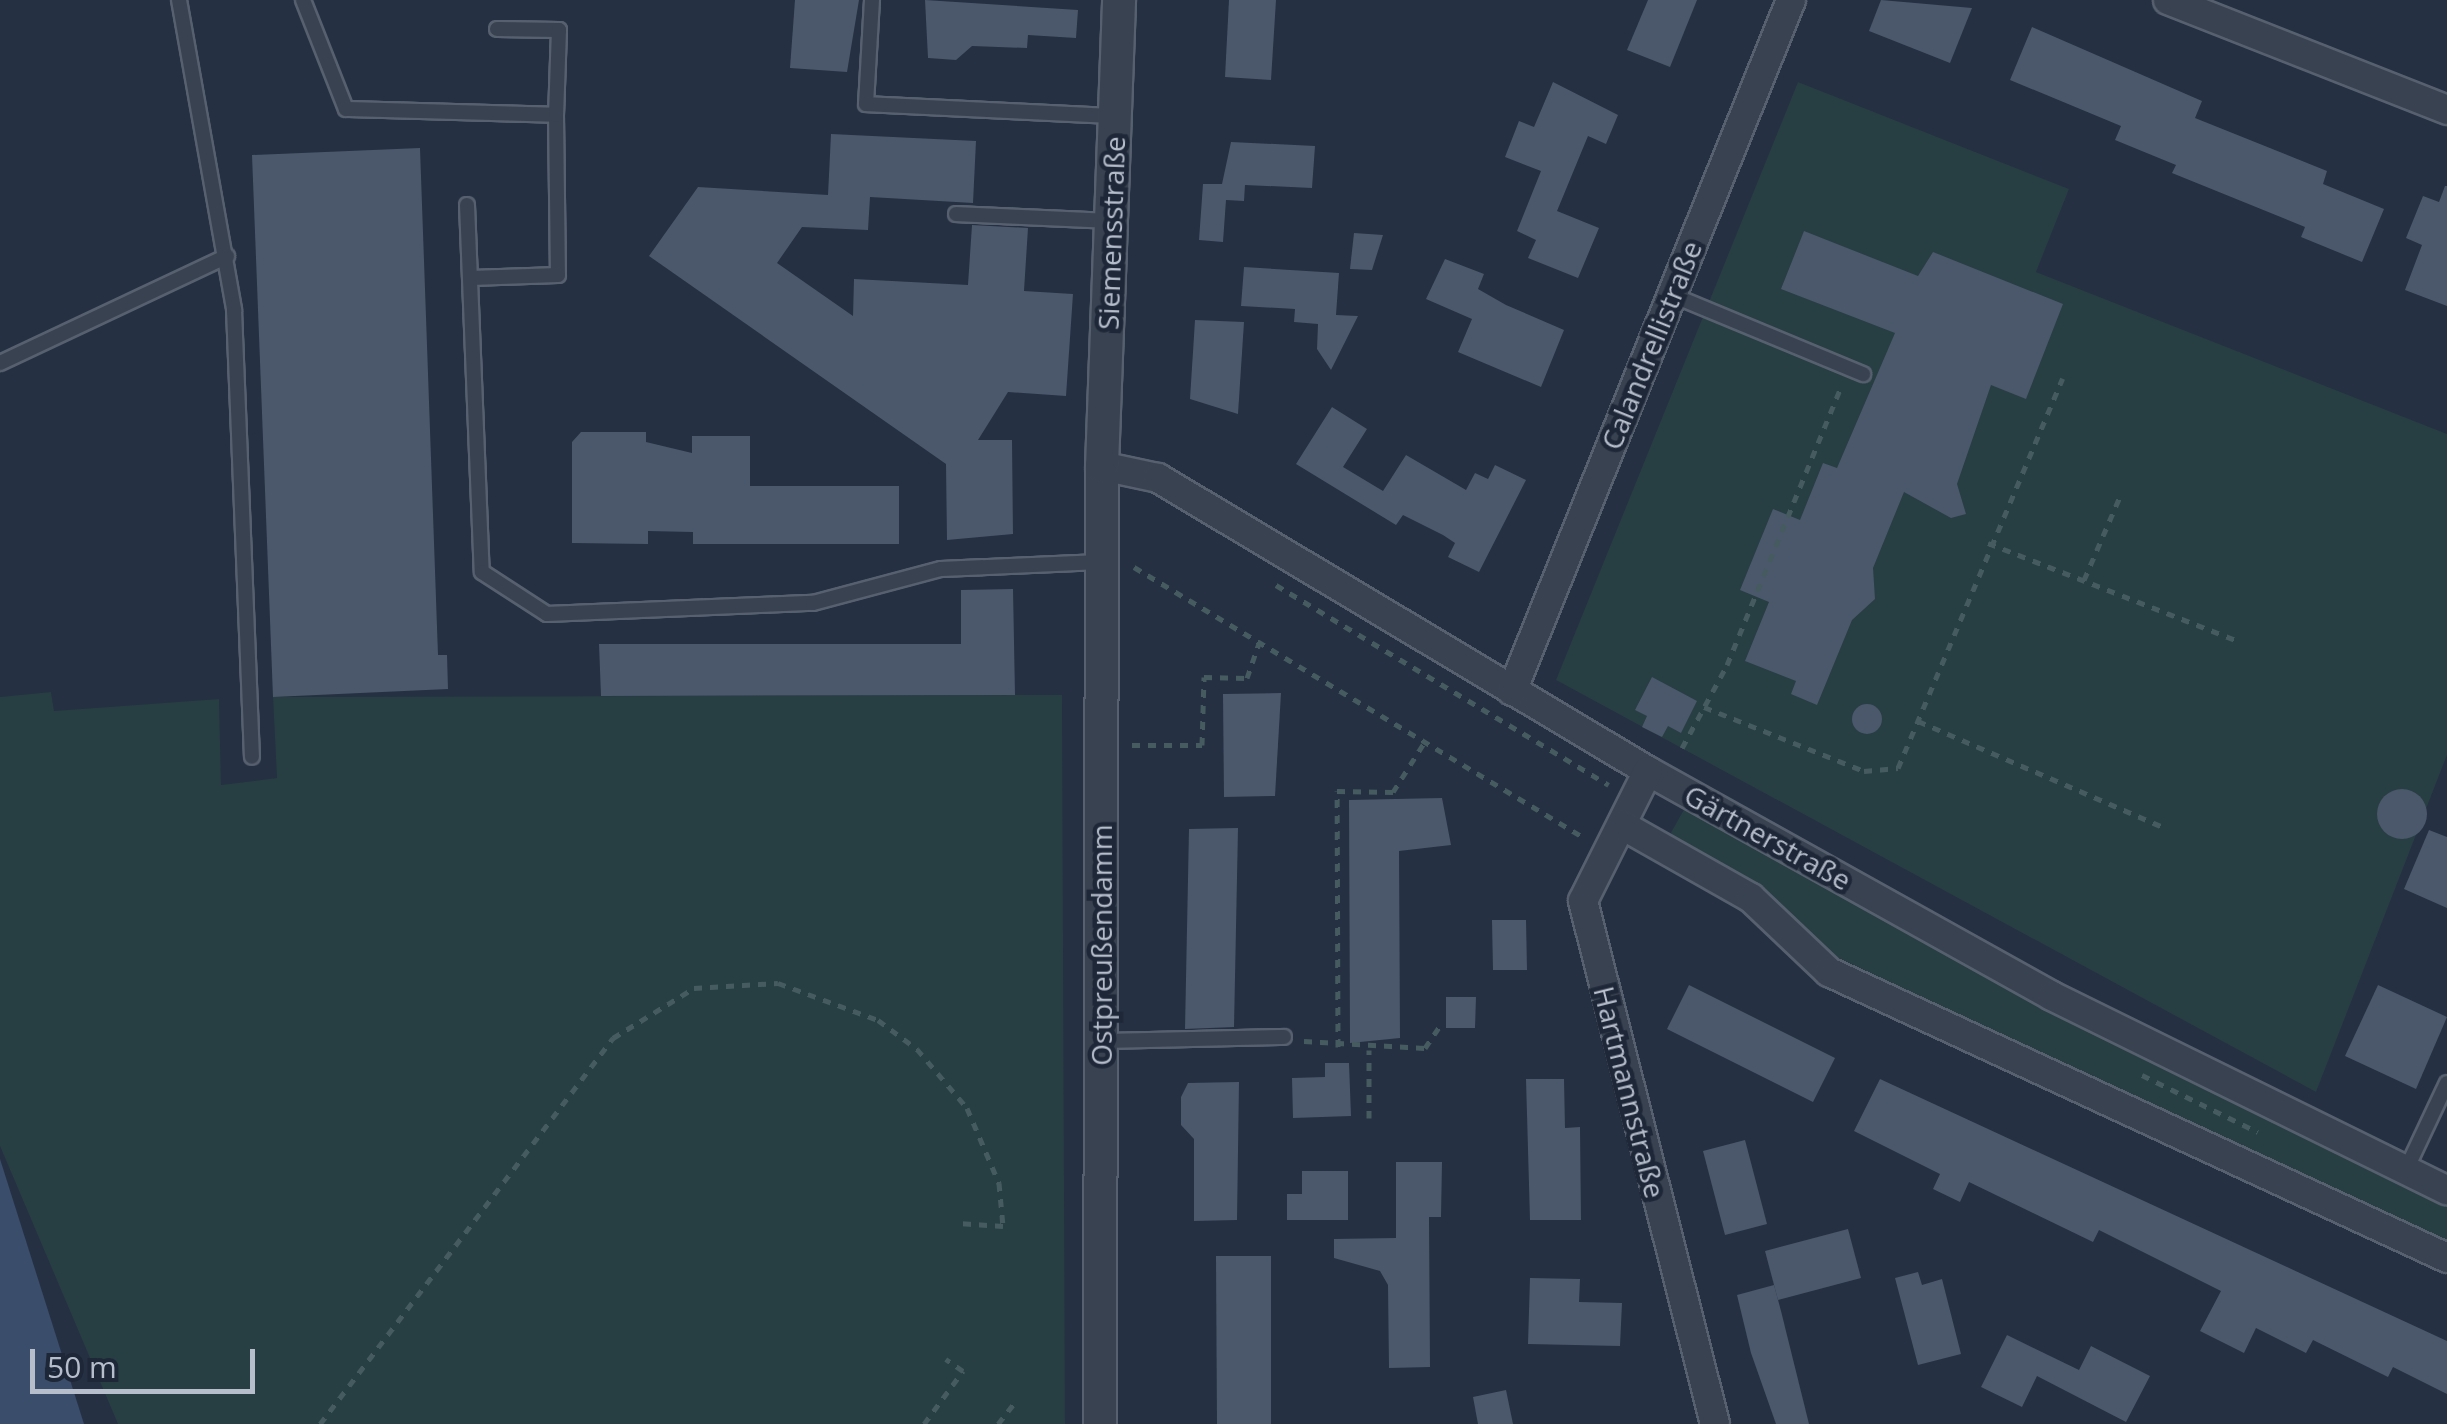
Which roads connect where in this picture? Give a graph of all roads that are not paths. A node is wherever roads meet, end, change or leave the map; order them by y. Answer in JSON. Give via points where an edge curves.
{"nodes":[{"id":1,"x":179,"y":0,"type":"edge"},
{"id":2,"x":303,"y":0,"type":"edge"},
{"id":3,"x":872,"y":0,"type":"edge"},
{"id":4,"x":1119,"y":0,"type":"edge"},
{"id":5,"x":1790,"y":0,"type":"edge"},
{"id":6,"x":2168,"y":0,"type":"edge"},
{"id":7,"x":497,"y":29,"type":"dead end"},
{"id":8,"x":2447,"y":110,"type":"edge"},
{"id":9,"x":556,"y":116,"type":"junction"},
{"id":10,"x":1115,"y":116,"type":"junction"},
{"id":11,"x":467,"y":206,"type":"dead end"},
{"id":12,"x":956,"y":214,"type":"dead end"},
{"id":13,"x":1115,"y":221,"type":"junction"},
{"id":14,"x":227,"y":256,"type":"junction"},
{"id":15,"x":471,"y":278,"type":"junction"},
{"id":16,"x":1672,"y":295,"type":"junction"},
{"id":17,"x":0,"y":362,"type":"edge"},
{"id":18,"x":1856,"y":371,"type":"road end"},
{"id":19,"x":1102,"y":466,"type":"junction"},
{"id":20,"x":1116,"y":564,"type":"junction"},
{"id":21,"x":1512,"y":691,"type":"junction"},
{"id":22,"x":252,"y":757,"type":"dead end"},
{"id":23,"x":1648,"y":771,"type":"junction"},
{"id":24,"x":1622,"y":825,"type":"junction"},
{"id":25,"x":1284,"y":1037,"type":"road end"},
{"id":26,"x":1101,"y":1041,"type":"junction"},
{"id":27,"x":2447,"y":1083,"type":"edge"},
{"id":28,"x":2406,"y":1170,"type":"junction"},
{"id":29,"x":2447,"y":1190,"type":"edge"},
{"id":30,"x":2447,"y":1258,"type":"edge"},
{"id":31,"x":1100,"y":1424,"type":"edge"},
{"id":32,"x":1715,"y":1424,"type":"edge"}],
"edges":[{"from":1,"to":14,"type":"lane"},
{"from":2,"to":9,"type":"lane","via":[[346,109]]},
{"from":3,"to":10,"type":"lane","via":[[866,104]]},
{"from":4,"to":10,"type":"street","name":"Siemensstraße"},
{"from":5,"to":16,"type":"street","name":"Calandrellistraße"},
{"from":6,"to":8,"type":"street"},
{"from":7,"to":9,"type":"lane","via":[[559,30]]},
{"from":9,"to":15,"type":"lane","via":[[558,275]]},
{"from":10,"to":13,"type":"street","name":"Siemensstraße"},
{"from":11,"to":15,"type":"lane"},
{"from":12,"to":13,"type":"lane"},
{"from":13,"to":19,"type":"street","name":"Siemensstraße"},
{"from":14,"to":17,"type":"lane"},
{"from":14,"to":22,"type":"lane"},
{"from":15,"to":20,"type":"lane","via":[[482,572],[547,614],[814,604],[940,569]]},
{"from":16,"to":18,"type":"lane"},
{"from":16,"to":21,"type":"street","name":"Calandrellistraße"},
{"from":19,"to":20,"type":"street","name":"Ostpreußendamm"},
{"from":19,"to":21,"type":"street","name":"Gärtnerstraße","via":[[1158,478]]},
{"from":20,"to":26,"type":"street","name":"Ostpreußendamm"},
{"from":21,"to":23,"type":"street","name":"Gärtnerstraße"},
{"from":23,"to":24,"type":"street","name":"Hartmannstraße"},
{"from":23,"to":28,"type":"street","name":"Gärtnerstraße","via":[[2052,996]]},
{"from":24,"to":30,"type":"street","via":[[1751,898],[1829,972]]},
{"from":24,"to":32,"type":"street","name":"Hartmannstraße","via":[[1587,888],[1586,919]]},
{"from":25,"to":26,"type":"lane"},
{"from":26,"to":31,"type":"street","name":"Ostpreußendamm"},
{"from":27,"to":28,"type":"lane"},
{"from":28,"to":29,"type":"street","name":"Gärtnerstraße"}]}
